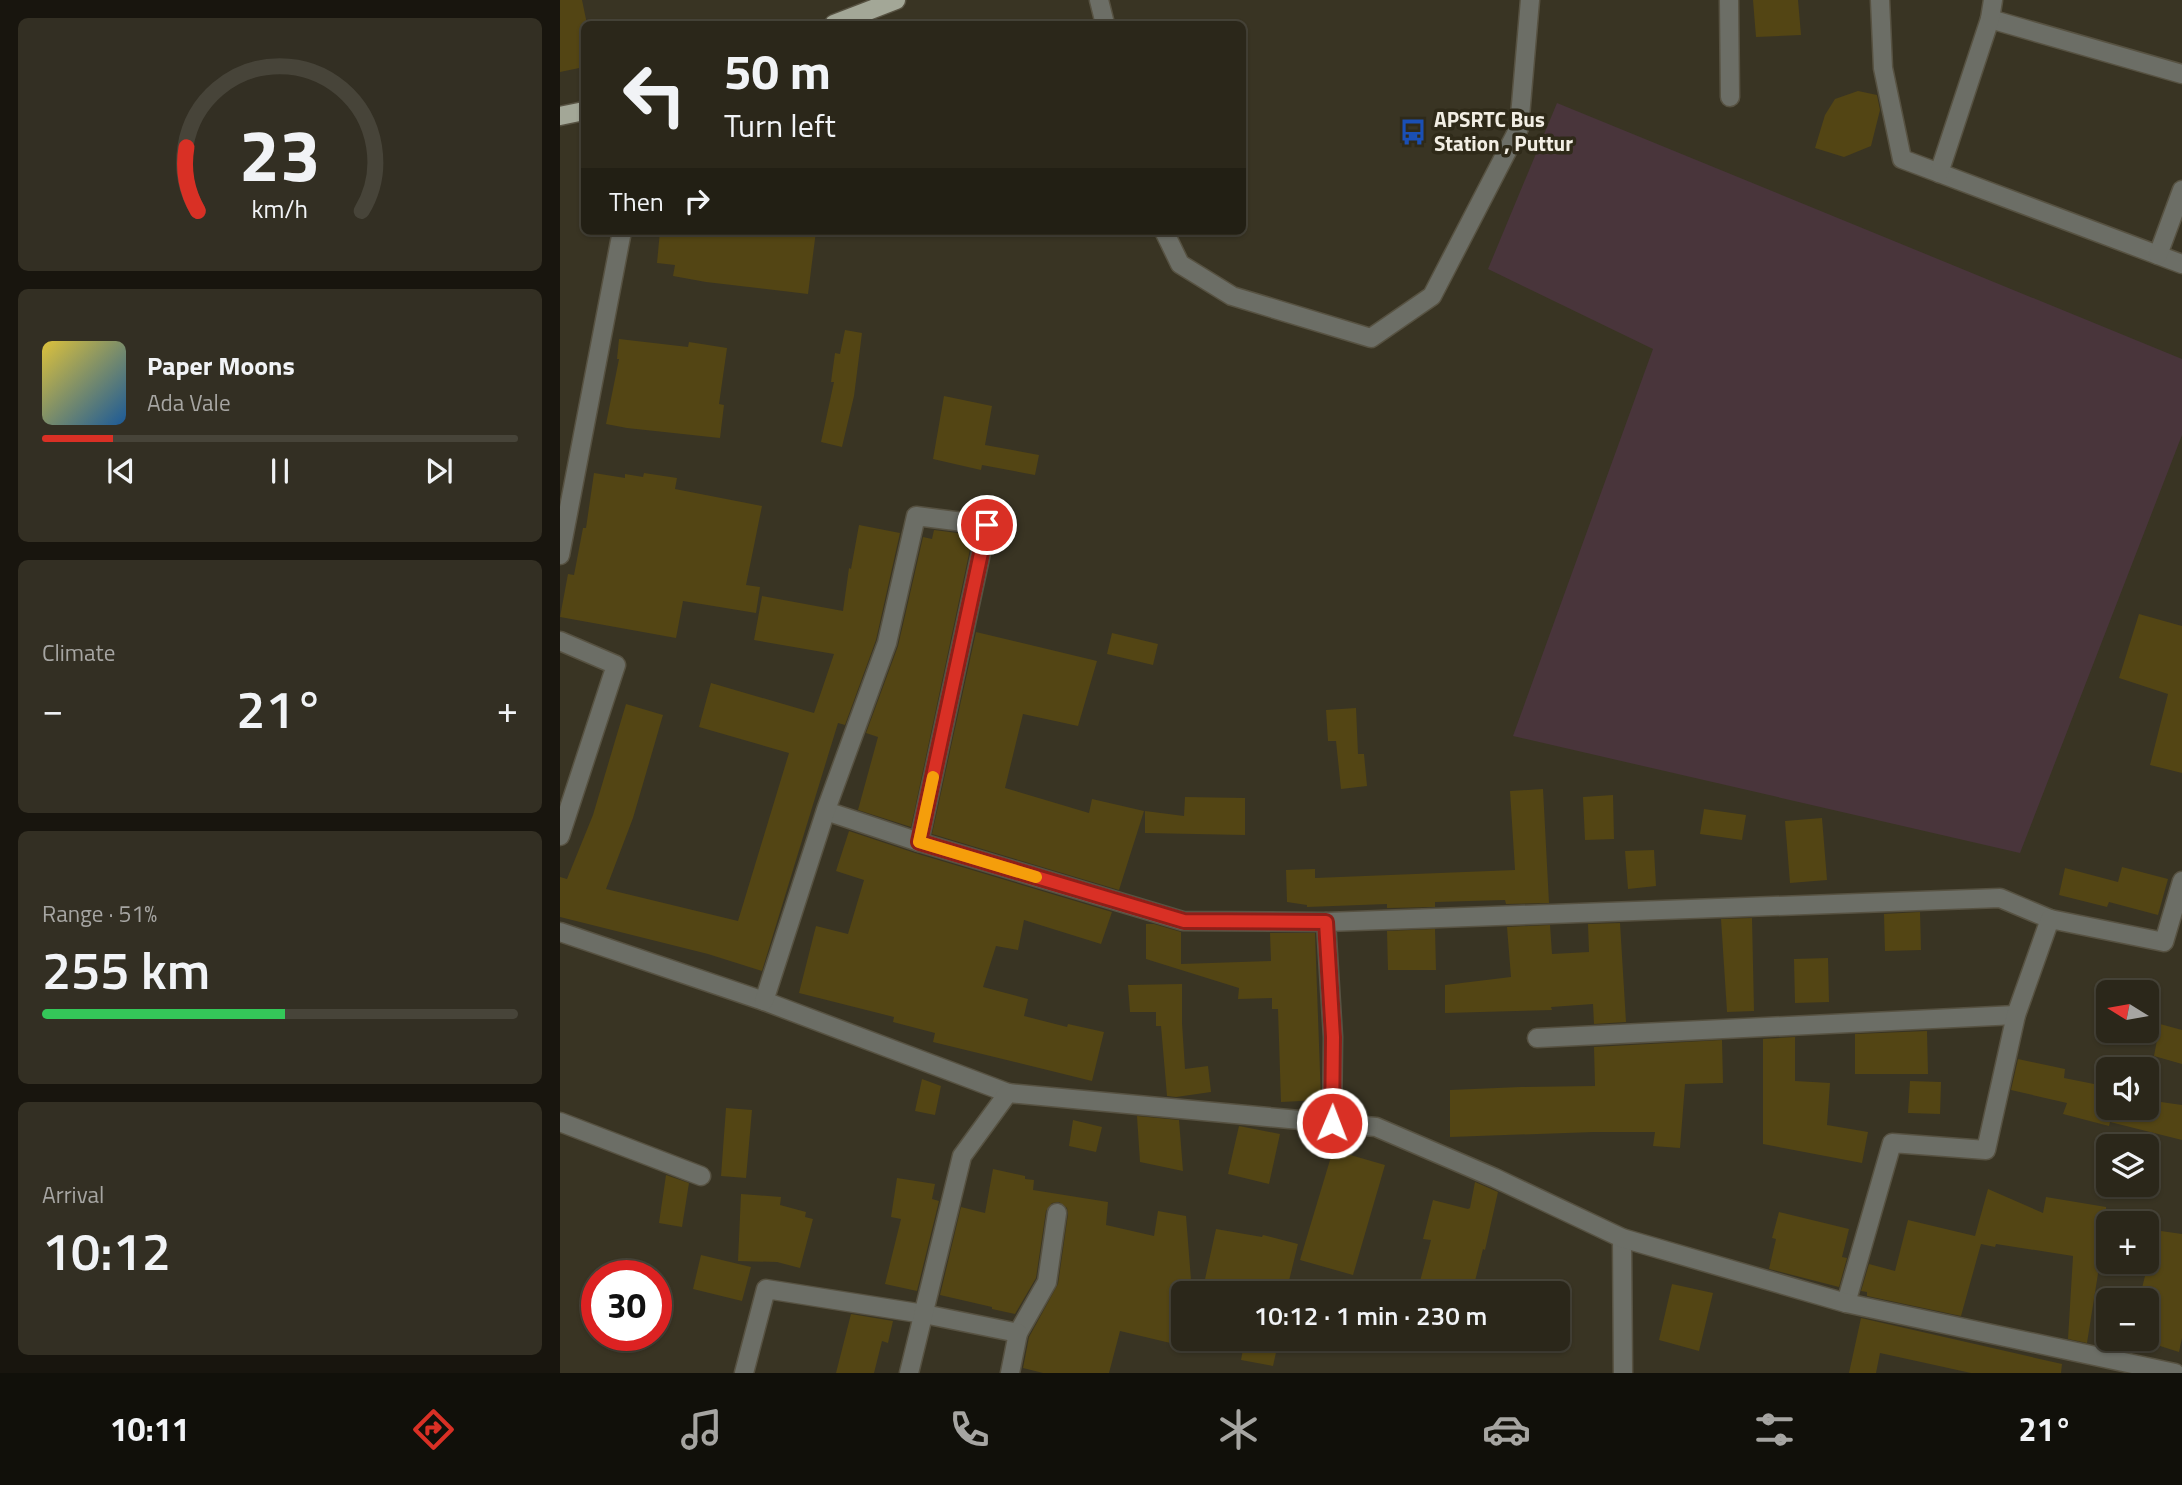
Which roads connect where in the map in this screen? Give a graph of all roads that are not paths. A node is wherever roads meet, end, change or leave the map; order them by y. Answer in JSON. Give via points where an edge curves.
{"nodes":[{"id":1,"x":896,"y":0,"type":"edge"},
{"id":2,"x":1099,"y":0,"type":"edge"},
{"id":3,"x":1530,"y":0,"type":"edge"},
{"id":4,"x":1728,"y":0,"type":"edge"},
{"id":5,"x":1880,"y":0,"type":"edge"},
{"id":6,"x":1993,"y":0,"type":"edge"},
{"id":7,"x":1990,"y":19,"type":"junction"},
{"id":8,"x":842,"y":21,"type":"edge"},
{"id":9,"x":1104,"y":21,"type":"edge"},
{"id":10,"x":2182,"y":74,"type":"edge"},
{"id":11,"x":1730,"y":97,"type":"dead end"},
{"id":12,"x":581,"y":112,"type":"edge"},
{"id":13,"x":560,"y":117,"type":"edge"},
{"id":14,"x":1939,"y":173,"type":"junction"},
{"id":15,"x":2182,"y":190,"type":"edge"},
{"id":16,"x":621,"y":235,"type":"edge"},
{"id":17,"x":1166,"y":235,"type":"edge"},
{"id":18,"x":2158,"y":255,"type":"junction"},
{"id":19,"x":2182,"y":264,"type":"edge"},
{"id":20,"x":560,"y":555,"type":"edge"},
{"id":21,"x":560,"y":641,"type":"edge"},
{"id":22,"x":826,"y":811,"type":"junction"},
{"id":23,"x":560,"y":835,"type":"edge"},
{"id":24,"x":919,"y":842,"type":"junction"},
{"id":25,"x":2182,"y":881,"type":"edge"},
{"id":26,"x":2050,"y":919,"type":"junction"},
{"id":27,"x":1326,"y":922,"type":"junction"},
{"id":28,"x":560,"y":932,"type":"edge"},
{"id":29,"x":764,"y":1000,"type":"junction"},
{"id":30,"x":2016,"y":1015,"type":"junction"},
{"id":31,"x":1536,"y":1038,"type":"dead end"},
{"id":32,"x":1008,"y":1093,"type":"junction"},
{"id":33,"x":560,"y":1122,"type":"edge"},
{"id":34,"x":1332,"y":1123,"type":"junction"},
{"id":35,"x":701,"y":1175,"type":"dead end"},
{"id":36,"x":1057,"y":1213,"type":"dead end"},
{"id":37,"x":1622,"y":1238,"type":"junction"},
{"id":38,"x":1846,"y":1303,"type":"junction"},
{"id":39,"x":924,"y":1314,"type":"junction"},
{"id":40,"x":1018,"y":1333,"type":"junction"},
{"id":41,"x":744,"y":1373,"type":"edge"},
{"id":42,"x":909,"y":1373,"type":"edge"},
{"id":43,"x":1010,"y":1373,"type":"edge"},
{"id":44,"x":1623,"y":1373,"type":"edge"},
{"id":45,"x":2175,"y":1373,"type":"edge"}],
"edges":[{"from":1,"to":8,"type":"main road"},
{"from":2,"to":9,"type":"street"},
{"from":3,"to":17,"type":"street","via":[[1519,128],[1432,296],[1371,338],[1232,296],[1180,264]]},
{"from":4,"to":11,"type":"street"},
{"from":5,"to":14,"type":"street","via":[[1883,68],[1902,159]]},
{"from":6,"to":7,"type":"street"},
{"from":7,"to":10,"type":"street"},
{"from":7,"to":14,"type":"street"},
{"from":12,"to":13,"type":"main road"},
{"from":14,"to":18,"type":"street"},
{"from":15,"to":18,"type":"street"},
{"from":16,"to":20,"type":"street"},
{"from":18,"to":19,"type":"street"},
{"from":21,"to":23,"type":"street","via":[[617,665]]},
{"from":22,"to":24,"type":"street"},
{"from":22,"to":24,"type":"street","via":[[887,643],[916,516],[987,525]]},
{"from":22,"to":29,"type":"street"},
{"from":24,"to":27,"type":"street","via":[[1184,921]]},
{"from":25,"to":26,"type":"street","via":[[2164,942]]},
{"from":26,"to":27,"type":"street","via":[[2000,898]]},
{"from":26,"to":30,"type":"street"},
{"from":27,"to":34,"type":"street","via":[[1333,1037]]},
{"from":28,"to":29,"type":"street"},
{"from":29,"to":32,"type":"street"},
{"from":30,"to":31,"type":"street"},
{"from":30,"to":38,"type":"street","via":[[1986,1150],[1892,1143]]},
{"from":32,"to":34,"type":"street"},
{"from":32,"to":39,"type":"street","via":[[962,1156]]},
{"from":33,"to":35,"type":"street"},
{"from":34,"to":37,"type":"street","via":[[1376,1127]]},
{"from":36,"to":40,"type":"street","via":[[1047,1282]]},
{"from":37,"to":38,"type":"street"},
{"from":37,"to":44,"type":"street"},
{"from":38,"to":45,"type":"street"},
{"from":39,"to":40,"type":"street"},
{"from":39,"to":41,"type":"street","via":[[766,1289]]},
{"from":39,"to":42,"type":"street"},
{"from":40,"to":43,"type":"street"}]}
